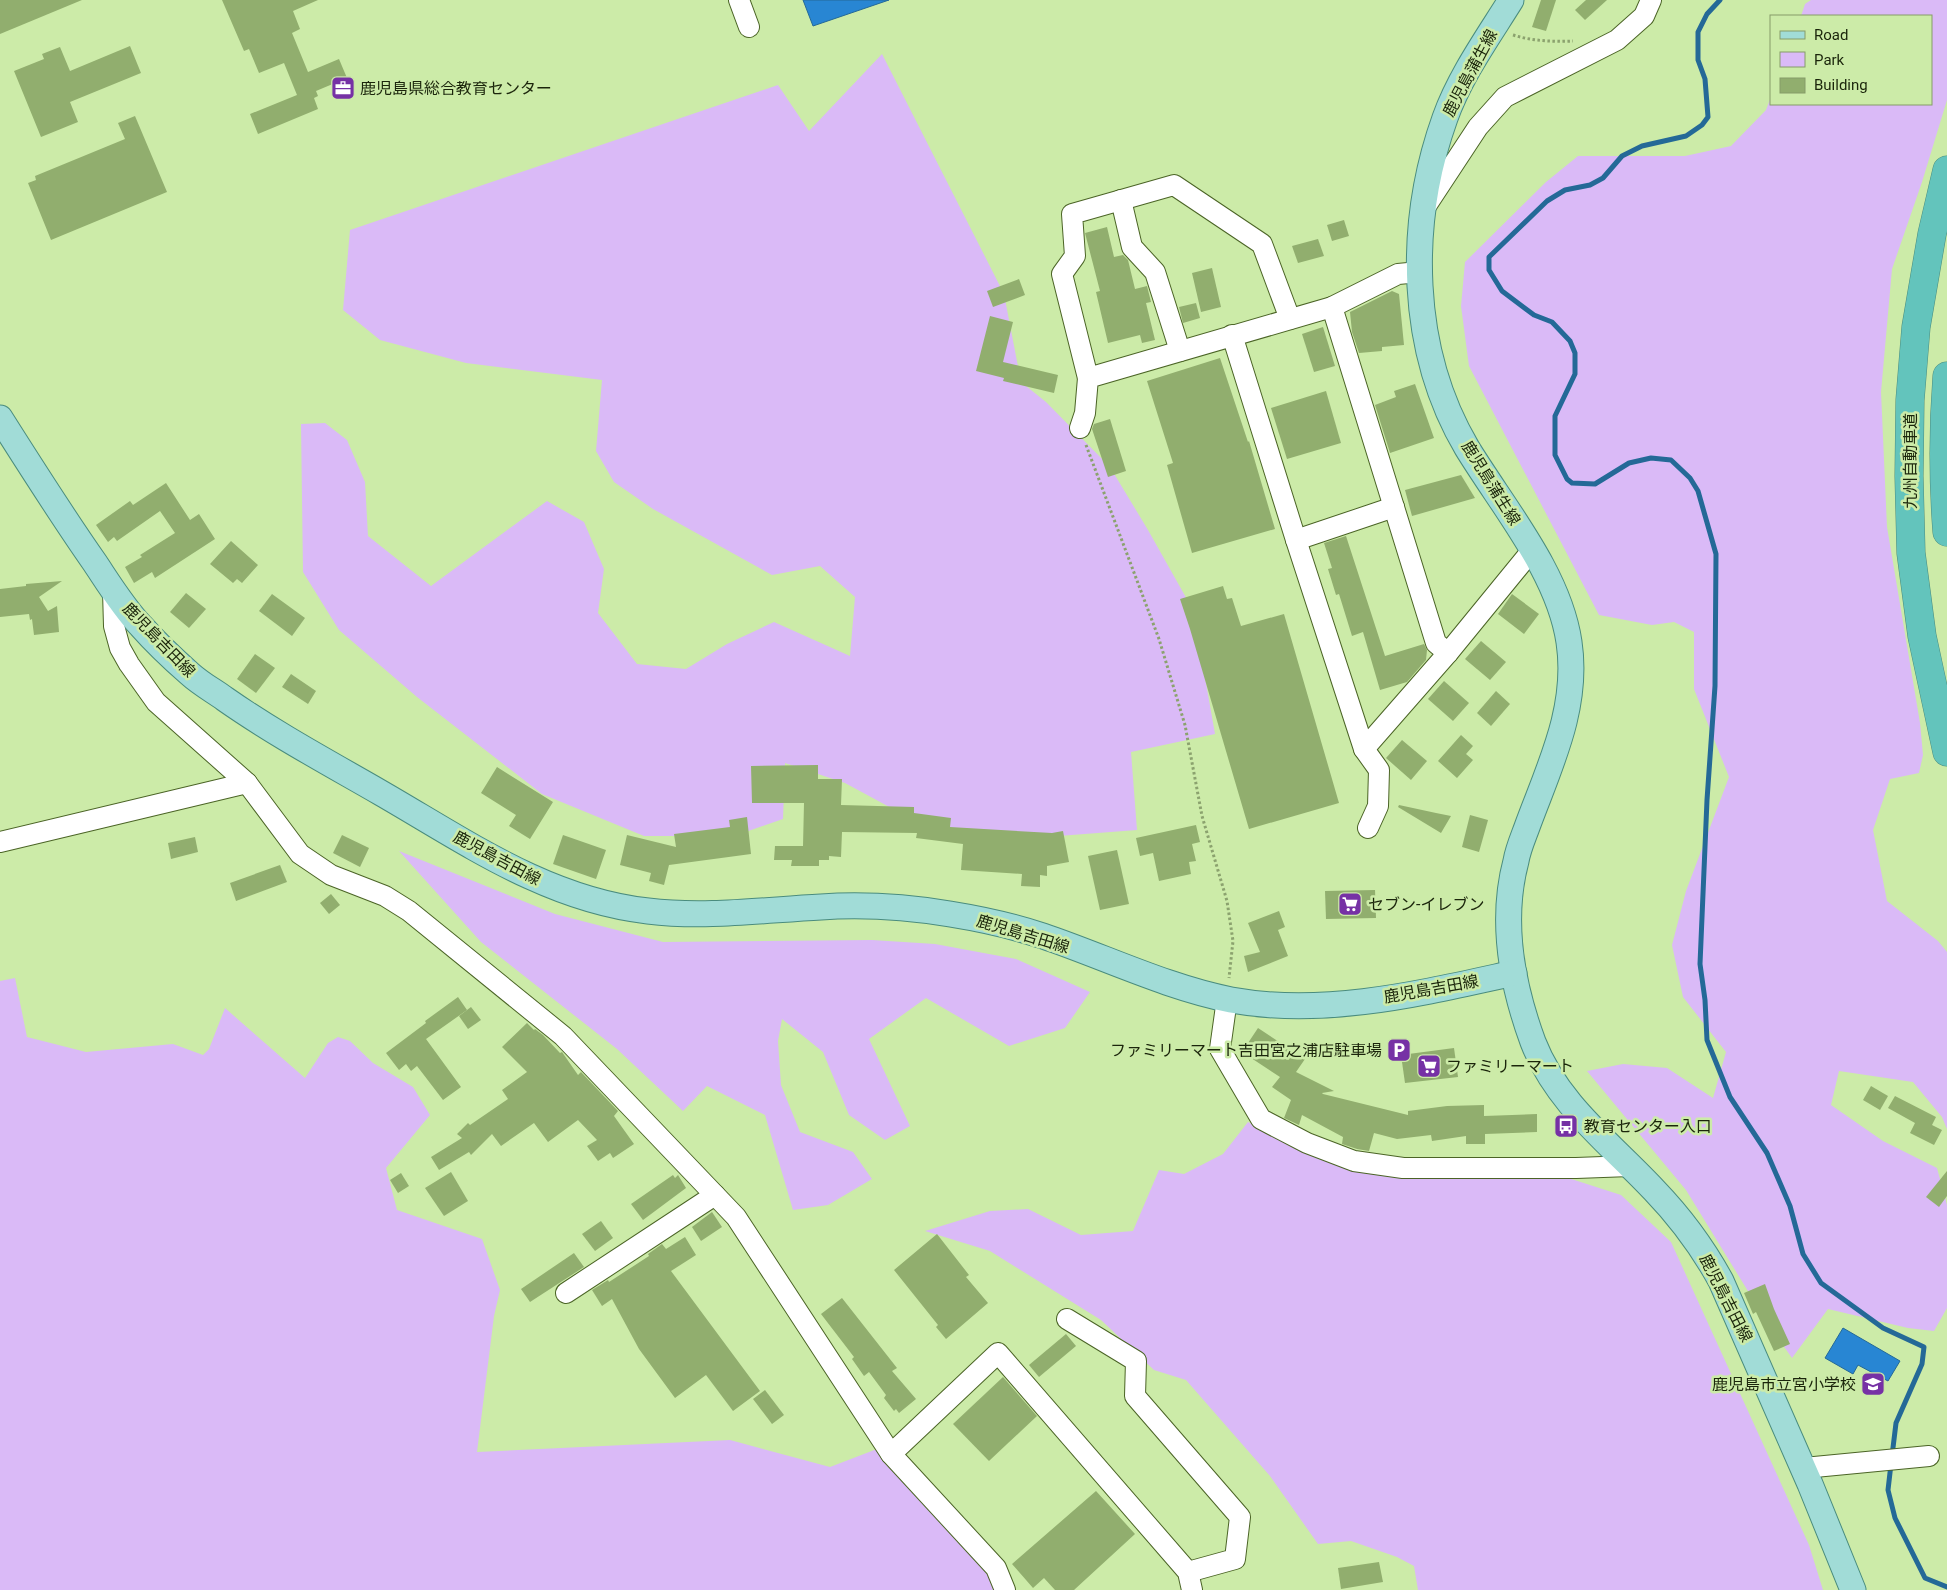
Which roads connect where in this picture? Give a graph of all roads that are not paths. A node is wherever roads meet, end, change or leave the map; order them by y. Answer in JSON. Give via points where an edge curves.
{"nodes":[{"id":1,"x":739,"y":0,"type":"edge"},
{"id":2,"x":1511,"y":0,"type":"edge"},
{"id":3,"x":1651,"y":0,"type":"edge"},
{"id":4,"x":749,"y":28,"type":"dead end"},
{"id":5,"x":1947,"y":170,"type":"edge"},
{"id":6,"x":1121,"y":200,"type":"junction"},
{"id":7,"x":1422,"y":212,"type":"junction"},
{"id":8,"x":1419,"y":272,"type":"junction"},
{"id":9,"x":1332,"y":307,"type":"junction"},
{"id":10,"x":1290,"y":319,"type":"junction"},
{"id":11,"x":1232,"y":335,"type":"junction"},
{"id":12,"x":1180,"y":351,"type":"junction"},
{"id":13,"x":1947,"y":376,"type":"edge"},
{"id":14,"x":1088,"y":378,"type":"junction"},
{"id":15,"x":0,"y":418,"type":"edge"},
{"id":16,"x":1080,"y":428,"type":"road end"},
{"id":17,"x":1394,"y":507,"type":"junction"},
{"id":18,"x":1947,"y":532,"type":"edge"},
{"id":19,"x":1296,"y":540,"type":"junction"},
{"id":20,"x":1533,"y":548,"type":"junction"},
{"id":21,"x":114,"y":591,"type":"junction"},
{"id":22,"x":1448,"y":653,"type":"junction"},
{"id":23,"x":1364,"y":749,"type":"junction"},
{"id":24,"x":1947,"y":752,"type":"edge"},
{"id":25,"x":247,"y":782,"type":"junction"},
{"id":26,"x":1368,"y":828,"type":"dead end"},
{"id":27,"x":0,"y":842,"type":"edge"},
{"id":28,"x":1514,"y":973,"type":"junction"},
{"id":29,"x":1227,"y":999,"type":"junction"},
{"id":30,"x":1630,"y":1166,"type":"junction"},
{"id":31,"x":715,"y":1195,"type":"junction"},
{"id":32,"x":566,"y":1294,"type":"dead end"},
{"id":33,"x":1067,"y":1320,"type":"dead end"},
{"id":34,"x":891,"y":1454,"type":"junction"},
{"id":35,"x":1929,"y":1456,"type":"dead end"},
{"id":36,"x":1804,"y":1468,"type":"junction"},
{"id":37,"x":1190,"y":1581,"type":"edge"},
{"id":38,"x":1005,"y":1590,"type":"edge"},
{"id":39,"x":1853,"y":1590,"type":"edge"}],
"edges":[{"from":1,"to":4,"type":"street"},
{"from":2,"to":7,"type":"main road","name":"鹿児島蒲生線","via":[[1467,73],[1446,116]]},
{"from":3,"to":7,"type":"street","via":[[1644,16],[1617,40],[1505,97],[1478,127]]},
{"from":5,"to":24,"type":"highway","name":"九州自動車道","via":[[1916,327],[1910,400],[1909,476],[1911,553],[1922,636]]},
{"from":6,"to":10,"type":"street","via":[[1174,185],[1262,244]]},
{"from":6,"to":12,"type":"street","via":[[1132,247],[1155,272]]},
{"from":6,"to":14,"type":"street","via":[[1072,214],[1075,256],[1062,274]]},
{"from":7,"to":8,"type":"main road","name":"鹿児島蒲生線"},
{"from":8,"to":9,"type":"street","via":[[1398,274]]},
{"from":8,"to":20,"type":"main road","name":"鹿児島蒲生線","via":[[1426,336],[1435,373],[1450,412],[1465,444]]},
{"from":9,"to":10,"type":"street"},
{"from":9,"to":17,"type":"street"},
{"from":10,"to":11,"type":"street"},
{"from":11,"to":12,"type":"street"},
{"from":11,"to":19,"type":"street"},
{"from":12,"to":14,"type":"street"},
{"from":13,"to":18,"type":"highway","via":[[1944,478]]},
{"from":14,"to":16,"type":"street","via":[[1085,413]]},
{"from":15,"to":21,"type":"main road","name":"鹿児島吉田線"},
{"from":17,"to":19,"type":"street"},
{"from":17,"to":22,"type":"street","via":[[1436,644]]},
{"from":19,"to":23,"type":"street"},
{"from":20,"to":22,"type":"street"},
{"from":20,"to":28,"type":"main road","name":"鹿児島蒲生線","via":[[1561,608],[1569,643],[1570,684],[1566,718],[1516,859],[1510,888],[1509,930]]},
{"from":21,"to":25,"type":"street","via":[[114,626],[129,664],[156,702]]},
{"from":21,"to":29,"type":"main road","name":"鹿児島吉田線","via":[[136,621],[166,652],[193,677],[249,716],[519,873],[569,893],[652,912],[714,914],[856,906],[900,907],[948,914],[1042,936],[1118,966]]},
{"from":22,"to":23,"type":"street"},
{"from":23,"to":26,"type":"street","via":[[1379,770],[1378,806]]},
{"from":25,"to":27,"type":"street"},
{"from":25,"to":31,"type":"street","via":[[300,854],[331,875],[385,896],[408,911],[563,1036]]},
{"from":28,"to":29,"type":"main road","name":"鹿児島吉田線","via":[[1386,998],[1328,1005],[1265,1005]]},
{"from":28,"to":30,"type":"main road","name":"鹿児島吉田線","via":[[1520,1004],[1535,1046],[1553,1081],[1578,1116]]},
{"from":29,"to":30,"type":"street","via":[[1220,1049],[1261,1119],[1307,1143],[1354,1161],[1403,1168]]},
{"from":30,"to":36,"type":"main road","name":"鹿児島吉田線","via":[[1655,1190],[1712,1264]]},
{"from":31,"to":32,"type":"street"},
{"from":31,"to":34,"type":"street","via":[[736,1217]]},
{"from":33,"to":37,"type":"street","via":[[1136,1361],[1135,1396],[1240,1516],[1235,1559]]},
{"from":34,"to":37,"type":"street","via":[[998,1354]]},
{"from":34,"to":38,"type":"street","via":[[996,1568]]},
{"from":35,"to":36,"type":"street"},
{"from":36,"to":39,"type":"main road","name":"鹿児島吉田線"}]}
